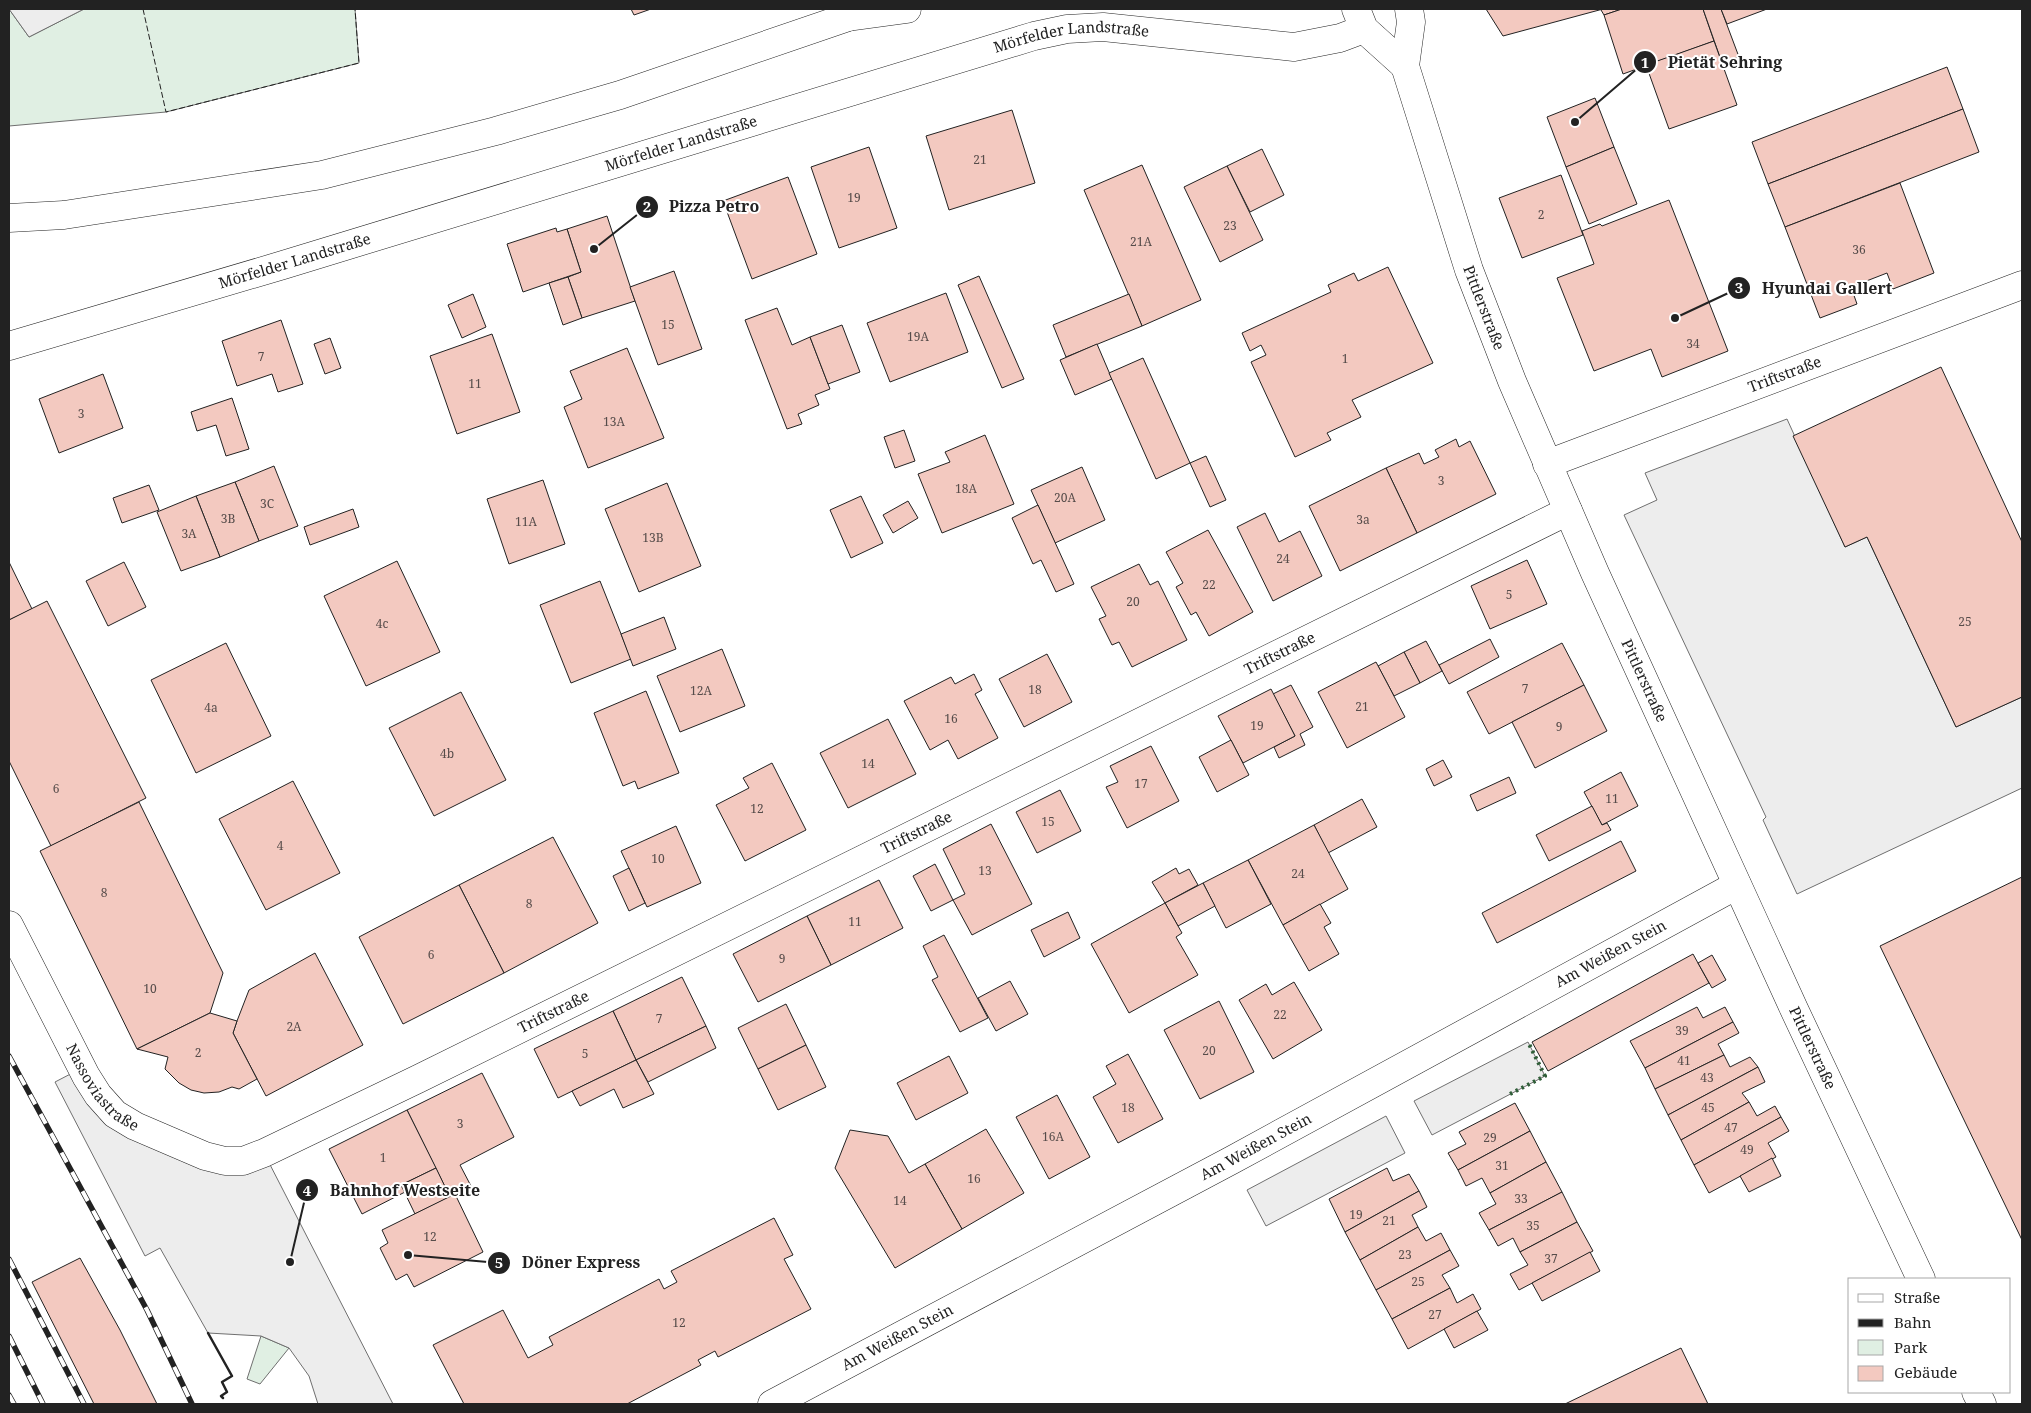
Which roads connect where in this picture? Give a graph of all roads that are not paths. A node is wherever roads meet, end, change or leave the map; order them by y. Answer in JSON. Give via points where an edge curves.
{"nodes":[{"id":1,"x":907,"y":9,"type":"edge"},
{"id":2,"x":1409,"y":9,"type":"edge"},
{"id":3,"x":855,"y":13,"type":"edge"},
{"id":4,"x":1360,"y":19,"type":"edge"},
{"id":5,"x":1405,"y":66,"type":"junction"},
{"id":6,"x":9,"y":218,"type":"edge"},
{"id":7,"x":2022,"y":285,"type":"edge"},
{"id":8,"x":9,"y":346,"type":"edge"},
{"id":9,"x":1548,"y":464,"type":"junction"},
{"id":10,"x":1568,"y":511,"type":"junction"},
{"id":11,"x":1737,"y":885,"type":"junction"},
{"id":12,"x":9,"y":925,"type":"edge"},
{"id":13,"x":264,"y":1153,"type":"joint"},
{"id":14,"x":1921,"y":1278,"type":"edge"},
{"id":15,"x":772,"y":1404,"type":"edge"}],
"edges":[{"from":1,"to":3,"type":"street"},
{"from":2,"to":5,"type":"street","name":"Pittlerstraße","via":[[1411,22]]},
{"from":3,"to":6,"type":"street","via":[[620,95],[496,131],[322,175],[64,215]]},
{"from":4,"to":5,"type":"street"},
{"from":4,"to":8,"type":"street","name":"Mörfelder Landstraße","via":[[1327,42],[1294,47],[1102,28],[1066,29],[1034,36]]},
{"from":5,"to":9,"type":"street","name":"Pittlerstraße","via":[[1469,270]]},
{"from":7,"to":9,"type":"street","name":"Triftstraße"},
{"from":9,"to":10,"type":"street","name":"Pittlerstraße"},
{"from":10,"to":11,"type":"street","name":"Pittlerstraße"},
{"from":10,"to":13,"type":"street","name":"Triftstraße"},
{"from":11,"to":14,"type":"street","name":"Pittlerstraße"},
{"from":11,"to":15,"type":"street","name":"Am Weißen Stein","via":[[1232,1160]]},
{"from":12,"to":13,"type":"street","name":"Nassoviastraße","via":[[86,1076],[115,1114],[205,1156],[243,1161]]}]}
